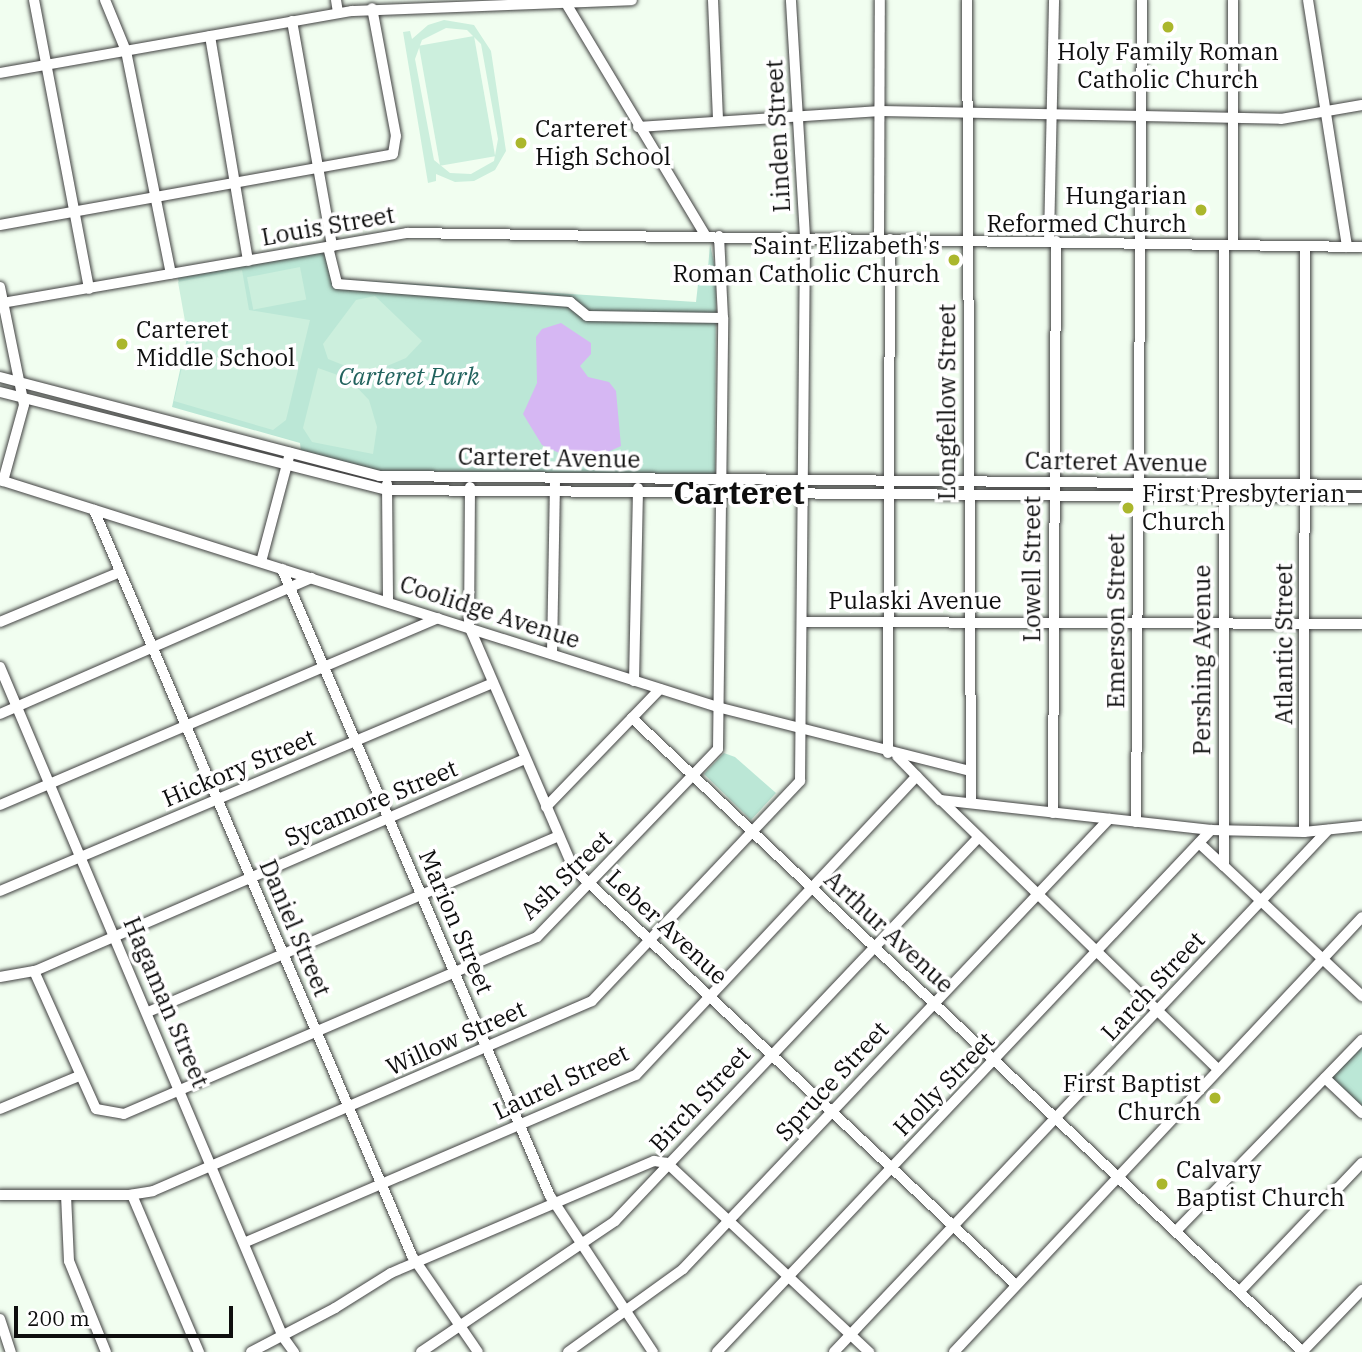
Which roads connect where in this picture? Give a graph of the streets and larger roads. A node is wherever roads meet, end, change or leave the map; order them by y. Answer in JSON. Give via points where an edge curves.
{"nodes":[{"id":1,"x":34,"y":0,"type":"edge"},
{"id":2,"x":105,"y":0,"type":"edge"},
{"id":3,"x":336,"y":0,"type":"edge"},
{"id":4,"x":628,"y":0,"type":"edge"},
{"id":5,"x":713,"y":0,"type":"edge"},
{"id":6,"x":791,"y":0,"type":"edge"},
{"id":7,"x":880,"y":0,"type":"edge"},
{"id":8,"x":967,"y":0,"type":"edge"},
{"id":9,"x":1054,"y":0,"type":"edge"},
{"id":10,"x":1142,"y":0,"type":"edge"},
{"id":11,"x":1233,"y":0,"type":"edge"},
{"id":12,"x":1308,"y":0,"type":"edge"},
{"id":13,"x":565,"y":2,"type":"edge"},
{"id":14,"x":372,"y":8,"type":"junction"},
{"id":15,"x":338,"y":13,"type":"junction"},
{"id":16,"x":292,"y":21,"type":"junction"},
{"id":17,"x":210,"y":36,"type":"junction"},
{"id":18,"x":126,"y":51,"type":"junction"},
{"id":19,"x":47,"y":65,"type":"junction"},
{"id":20,"x":0,"y":73,"type":"edge"},
{"id":21,"x":1362,"y":105,"type":"edge"},
{"id":22,"x":880,"y":111,"type":"junction"},
{"id":23,"x":1326,"y":111,"type":"junction"},
{"id":24,"x":966,"y":113,"type":"junction"},
{"id":25,"x":1054,"y":115,"type":"junction"},
{"id":26,"x":798,"y":116,"type":"junction"},
{"id":27,"x":1144,"y":117,"type":"junction"},
{"id":28,"x":1232,"y":120,"type":"junction"},
{"id":29,"x":718,"y":121,"type":"junction"},
{"id":30,"x":638,"y":127,"type":"junction"},
{"id":31,"x":318,"y":169,"type":"junction"},
{"id":32,"x":234,"y":183,"type":"junction"},
{"id":33,"x":156,"y":197,"type":"junction"},
{"id":34,"x":75,"y":212,"type":"junction"},
{"id":35,"x":0,"y":225,"type":"edge"},
{"id":36,"x":706,"y":236,"type":"junction"},
{"id":37,"x":719,"y":236,"type":"junction"},
{"id":38,"x":805,"y":237,"type":"junction"},
{"id":39,"x":884,"y":239,"type":"junction"},
{"id":40,"x":967,"y":240,"type":"junction"},
{"id":41,"x":1053,"y":241,"type":"junction"},
{"id":42,"x":1140,"y":244,"type":"junction"},
{"id":43,"x":1228,"y":245,"type":"junction"},
{"id":44,"x":330,"y":246,"type":"junction"},
{"id":45,"x":1305,"y":246,"type":"junction"},
{"id":46,"x":1348,"y":247,"type":"junction"},
{"id":47,"x":1362,"y":247,"type":"edge"},
{"id":48,"x":248,"y":261,"type":"junction"},
{"id":49,"x":171,"y":274,"type":"junction"},
{"id":50,"x":0,"y":287,"type":"edge"},
{"id":51,"x":89,"y":289,"type":"junction"},
{"id":52,"x":2,"y":303,"type":"junction"},
{"id":53,"x":723,"y":318,"type":"junction"},
{"id":54,"x":0,"y":377,"type":"edge"},
{"id":55,"x":18,"y":381,"type":"junction"},
{"id":56,"x":0,"y":393,"type":"edge"},
{"id":57,"x":22,"y":398,"type":"junction"},
{"id":58,"x":92,"y":403,"type":"junction"},
{"id":59,"x":89,"y":416,"type":"junction"},
{"id":60,"x":210,"y":432,"type":"junction"},
{"id":61,"x":207,"y":447,"type":"junction"},
{"id":62,"x":290,"y":453,"type":"junction"},
{"id":63,"x":286,"y":467,"type":"junction"},
{"id":64,"x":387,"y":477,"type":"junction"},
{"id":65,"x":471,"y":477,"type":"junction"},
{"id":66,"x":555,"y":478,"type":"junction"},
{"id":67,"x":887,"y":479,"type":"junction"},
{"id":68,"x":638,"y":480,"type":"junction"},
{"id":69,"x":720,"y":480,"type":"junction"},
{"id":70,"x":804,"y":480,"type":"junction"},
{"id":71,"x":2,"y":481,"type":"edge"},
{"id":72,"x":968,"y":481,"type":"junction"},
{"id":73,"x":1052,"y":481,"type":"junction"},
{"id":74,"x":1138,"y":483,"type":"junction"},
{"id":75,"x":1223,"y":485,"type":"junction"},
{"id":76,"x":1306,"y":485,"type":"junction"},
{"id":77,"x":1362,"y":485,"type":"edge"},
{"id":78,"x":387,"y":490,"type":"junction"},
{"id":79,"x":470,"y":491,"type":"junction"},
{"id":80,"x":720,"y":492,"type":"junction"},
{"id":81,"x":555,"y":493,"type":"junction"},
{"id":82,"x":638,"y":494,"type":"junction"},
{"id":83,"x":804,"y":494,"type":"junction"},
{"id":84,"x":887,"y":494,"type":"junction"},
{"id":85,"x":969,"y":495,"type":"junction"},
{"id":86,"x":1052,"y":496,"type":"junction"},
{"id":87,"x":1138,"y":497,"type":"junction"},
{"id":88,"x":1223,"y":498,"type":"junction"},
{"id":89,"x":1362,"y":498,"type":"edge"},
{"id":90,"x":1305,"y":499,"type":"junction"},
{"id":91,"x":94,"y":510,"type":"junction"},
{"id":92,"x":261,"y":562,"type":"junction"},
{"id":93,"x":282,"y":569,"type":"junction"},
{"id":94,"x":120,"y":572,"type":"junction"},
{"id":95,"x":312,"y":578,"type":"junction"},
{"id":96,"x":290,"y":588,"type":"junction"},
{"id":97,"x":388,"y":602,"type":"junction"},
{"id":98,"x":439,"y":618,"type":"junction"},
{"id":99,"x":0,"y":622,"type":"edge"},
{"id":100,"x":803,"y":622,"type":"junction"},
{"id":101,"x":889,"y":622,"type":"junction"},
{"id":102,"x":969,"y":622,"type":"junction"},
{"id":103,"x":1054,"y":623,"type":"junction"},
{"id":104,"x":1137,"y":623,"type":"junction"},
{"id":105,"x":1223,"y":624,"type":"junction"},
{"id":106,"x":1306,"y":624,"type":"junction"},
{"id":107,"x":1362,"y":624,"type":"edge"},
{"id":108,"x":468,"y":626,"type":"junction"},
{"id":109,"x":152,"y":648,"type":"junction"},
{"id":110,"x":552,"y":654,"type":"junction"},
{"id":111,"x":322,"y":666,"type":"junction"},
{"id":112,"x":0,"y":667,"type":"edge"},
{"id":113,"x":634,"y":681,"type":"junction"},
{"id":114,"x":493,"y":683,"type":"junction"},
{"id":115,"x":660,"y":689,"type":"junction"},
{"id":116,"x":17,"y":707,"type":"junction"},
{"id":117,"x":721,"y":708,"type":"junction"},
{"id":118,"x":0,"y":714,"type":"edge"},
{"id":119,"x":632,"y":718,"type":"junction"},
{"id":120,"x":184,"y":724,"type":"junction"},
{"id":121,"x":801,"y":732,"type":"junction"},
{"id":122,"x":356,"y":741,"type":"junction"},
{"id":123,"x":892,"y":754,"type":"junction"},
{"id":124,"x":525,"y":759,"type":"junction"},
{"id":125,"x":970,"y":771,"type":"junction"},
{"id":126,"x":692,"y":776,"type":"junction"},
{"id":127,"x":917,"y":776,"type":"junction"},
{"id":128,"x":47,"y":783,"type":"junction"},
{"id":129,"x":218,"y":800,"type":"junction"},
{"id":130,"x":940,"y":800,"type":"junction"},
{"id":131,"x":971,"y":803,"type":"junction"},
{"id":132,"x":0,"y":805,"type":"edge"},
{"id":133,"x":546,"y":807,"type":"junction"},
{"id":134,"x":1053,"y":813,"type":"junction"},
{"id":135,"x":390,"y":817,"type":"junction"},
{"id":136,"x":1109,"y":819,"type":"junction"},
{"id":137,"x":1136,"y":822,"type":"junction"},
{"id":138,"x":1362,"y":826,"type":"edge"},
{"id":139,"x":1216,"y":830,"type":"junction"},
{"id":140,"x":1328,"y":830,"type":"junction"},
{"id":141,"x":752,"y":832,"type":"junction"},
{"id":142,"x":1304,"y":832,"type":"junction"},
{"id":143,"x":558,"y":836,"type":"junction"},
{"id":144,"x":978,"y":838,"type":"junction"},
{"id":145,"x":1199,"y":843,"type":"junction"},
{"id":146,"x":80,"y":859,"type":"junction"},
{"id":147,"x":1224,"y":866,"type":"junction"},
{"id":148,"x":250,"y":878,"type":"junction"},
{"id":149,"x":591,"y":884,"type":"junction"},
{"id":150,"x":812,"y":888,"type":"junction"},
{"id":151,"x":0,"y":891,"type":"edge"},
{"id":152,"x":420,"y":895,"type":"junction"},
{"id":153,"x":1038,"y":895,"type":"junction"},
{"id":154,"x":1261,"y":901,"type":"junction"},
{"id":155,"x":1362,"y":917,"type":"edge"},
{"id":156,"x":116,"y":936,"type":"junction"},
{"id":157,"x":650,"y":940,"type":"junction"},
{"id":158,"x":875,"y":948,"type":"junction"},
{"id":159,"x":1098,"y":953,"type":"junction"},
{"id":160,"x":283,"y":954,"type":"junction"},
{"id":161,"x":1322,"y":958,"type":"junction"},
{"id":162,"x":33,"y":971,"type":"junction"},
{"id":163,"x":453,"y":972,"type":"junction"},
{"id":164,"x":0,"y":977,"type":"edge"},
{"id":165,"x":1362,"y":996,"type":"edge"},
{"id":166,"x":710,"y":997,"type":"junction"},
{"id":167,"x":934,"y":1004,"type":"junction"},
{"id":168,"x":148,"y":1012,"type":"junction"},
{"id":169,"x":1158,"y":1012,"type":"junction"},
{"id":170,"x":316,"y":1030,"type":"junction"},
{"id":171,"x":1362,"y":1040,"type":"edge"},
{"id":172,"x":486,"y":1048,"type":"junction"},
{"id":173,"x":770,"y":1055,"type":"junction"},
{"id":174,"x":995,"y":1061,"type":"junction"},
{"id":175,"x":1217,"y":1068,"type":"junction"},
{"id":176,"x":79,"y":1076,"type":"junction"},
{"id":177,"x":1325,"y":1078,"type":"junction"},
{"id":178,"x":180,"y":1088,"type":"junction"},
{"id":179,"x":349,"y":1107,"type":"junction"},
{"id":180,"x":0,"y":1109,"type":"edge"},
{"id":181,"x":832,"y":1112,"type":"junction"},
{"id":182,"x":1362,"y":1113,"type":"edge"},
{"id":183,"x":1056,"y":1118,"type":"junction"},
{"id":184,"x":519,"y":1125,"type":"junction"},
{"id":185,"x":667,"y":1163,"type":"junction"},
{"id":186,"x":1362,"y":1163,"type":"edge"},
{"id":187,"x":213,"y":1166,"type":"junction"},
{"id":188,"x":892,"y":1169,"type":"junction"},
{"id":189,"x":1118,"y":1175,"type":"junction"},
{"id":190,"x":381,"y":1183,"type":"junction"},
{"id":191,"x":0,"y":1195,"type":"edge"},
{"id":192,"x":66,"y":1195,"type":"junction"},
{"id":193,"x":132,"y":1195,"type":"junction"},
{"id":194,"x":554,"y":1201,"type":"junction"},
{"id":195,"x":729,"y":1221,"type":"junction"},
{"id":196,"x":953,"y":1227,"type":"junction"},
{"id":197,"x":1176,"y":1231,"type":"junction"},
{"id":198,"x":246,"y":1242,"type":"junction"},
{"id":199,"x":582,"y":1243,"type":"junction"},
{"id":200,"x":416,"y":1262,"type":"junction"},
{"id":201,"x":789,"y":1277,"type":"junction"},
{"id":202,"x":1016,"y":1285,"type":"junction"},
{"id":203,"x":1362,"y":1290,"type":"edge"},
{"id":204,"x":1240,"y":1291,"type":"junction"},
{"id":205,"x":627,"y":1312,"type":"junction"},
{"id":206,"x":0,"y":1319,"type":"edge"},
{"id":207,"x":460,"y":1326,"type":"junction"},
{"id":208,"x":850,"y":1334,"type":"junction"},
{"id":209,"x":283,"y":1337,"type":"junction"},
{"id":210,"x":11,"y":1352,"type":"edge"},
{"id":211,"x":106,"y":1352,"type":"edge"},
{"id":212,"x":199,"y":1352,"type":"edge"},
{"id":213,"x":251,"y":1352,"type":"edge"},
{"id":214,"x":294,"y":1352,"type":"edge"},
{"id":215,"x":421,"y":1352,"type":"edge"},
{"id":216,"x":478,"y":1352,"type":"edge"},
{"id":217,"x":568,"y":1352,"type":"edge"},
{"id":218,"x":653,"y":1352,"type":"edge"},
{"id":219,"x":717,"y":1352,"type":"edge"},
{"id":220,"x":834,"y":1352,"type":"edge"},
{"id":221,"x":869,"y":1352,"type":"edge"},
{"id":222,"x":954,"y":1352,"type":"edge"},
{"id":223,"x":1303,"y":1352,"type":"edge"}],
"edges":[{"from":1,"to":19,"type":"street"},
{"from":2,"to":18,"type":"street"},
{"from":3,"to":15,"type":"street"},
{"from":4,"to":13,"type":"street"},
{"from":5,"to":29,"type":"street"},
{"from":6,"to":26,"type":"street","name":"Linden Street"},
{"from":7,"to":22,"type":"street"},
{"from":8,"to":24,"type":"street","name":"Longfellow Street"},
{"from":9,"to":25,"type":"street","name":"Lowell Street"},
{"from":10,"to":27,"type":"street","name":"Emerson Street"},
{"from":11,"to":28,"type":"street","name":"Pershing Avenue"},
{"from":12,"to":23,"type":"street"},
{"from":13,"to":14,"type":"street"},
{"from":13,"to":30,"type":"street"},
{"from":14,"to":15,"type":"street"},
{"from":14,"to":31,"type":"street","via":[[398,149],[393,154]]},
{"from":15,"to":16,"type":"street"},
{"from":16,"to":17,"type":"street"},
{"from":16,"to":31,"type":"street"},
{"from":17,"to":18,"type":"street"},
{"from":17,"to":32,"type":"street"},
{"from":18,"to":19,"type":"street"},
{"from":18,"to":33,"type":"street"},
{"from":19,"to":20,"type":"street"},
{"from":19,"to":34,"type":"street"},
{"from":21,"to":23,"type":"street"},
{"from":22,"to":24,"type":"street"},
{"from":22,"to":26,"type":"street"},
{"from":22,"to":39,"type":"street"},
{"from":23,"to":28,"type":"street"},
{"from":23,"to":46,"type":"street"},
{"from":24,"to":25,"type":"street"},
{"from":24,"to":40,"type":"street","name":"Longfellow Street"},
{"from":25,"to":27,"type":"street"},
{"from":25,"to":41,"type":"street","name":"Lowell Street"},
{"from":26,"to":29,"type":"street"},
{"from":26,"to":38,"type":"street","name":"Linden Street"},
{"from":27,"to":28,"type":"street"},
{"from":27,"to":42,"type":"street","name":"Emerson Street"},
{"from":28,"to":43,"type":"street","name":"Pershing Avenue"},
{"from":29,"to":30,"type":"street"},
{"from":30,"to":36,"type":"street"},
{"from":31,"to":32,"type":"street"},
{"from":31,"to":44,"type":"street"},
{"from":32,"to":33,"type":"street"},
{"from":32,"to":48,"type":"street"},
{"from":33,"to":34,"type":"street"},
{"from":33,"to":49,"type":"street"},
{"from":34,"to":35,"type":"street"},
{"from":34,"to":51,"type":"street"},
{"from":36,"to":37,"type":"street","name":"Louis Street"},
{"from":36,"to":44,"type":"street","name":"Louis Street","via":[[407,233]]},
{"from":37,"to":38,"type":"street","name":"Louis Street"},
{"from":37,"to":53,"type":"street","name":"Ash Street"},
{"from":38,"to":39,"type":"street","name":"Louis Street"},
{"from":38,"to":70,"type":"street","name":"Linden Street"},
{"from":39,"to":40,"type":"street","name":"Louis Street"},
{"from":39,"to":67,"type":"street"},
{"from":40,"to":41,"type":"street","name":"Louis Street"},
{"from":40,"to":72,"type":"street","name":"Longfellow Street"},
{"from":41,"to":42,"type":"street","name":"Louis Street"},
{"from":41,"to":73,"type":"street","name":"Lowell Street"},
{"from":42,"to":43,"type":"street","name":"Louis Street"},
{"from":42,"to":74,"type":"street","name":"Emerson Street"},
{"from":43,"to":45,"type":"street","name":"Louis Street"},
{"from":43,"to":75,"type":"street","name":"Pershing Avenue"},
{"from":44,"to":48,"type":"street","name":"Louis Street"},
{"from":44,"to":53,"type":"street","via":[[337,284],[570,303],[587,316]]},
{"from":45,"to":46,"type":"street","name":"Louis Street"},
{"from":45,"to":76,"type":"street","name":"Atlantic Street"},
{"from":46,"to":47,"type":"street","name":"Louis Street"},
{"from":48,"to":49,"type":"street","name":"Louis Street"},
{"from":49,"to":51,"type":"street","name":"Louis Street"},
{"from":50,"to":52,"type":"street"},
{"from":51,"to":52,"type":"street","name":"Louis Street"},
{"from":52,"to":55,"type":"street"},
{"from":53,"to":69,"type":"street","name":"Ash Street"},
{"from":54,"to":55,"type":"street","name":"Carteret Avenue"},
{"from":55,"to":57,"type":"street"},
{"from":55,"to":58,"type":"street","name":"Carteret Avenue"},
{"from":56,"to":57,"type":"street","name":"Carteret Avenue"},
{"from":57,"to":59,"type":"street","name":"Carteret Avenue"},
{"from":57,"to":71,"type":"street"},
{"from":58,"to":59,"type":"street"},
{"from":58,"to":60,"type":"street","name":"Carteret Avenue"},
{"from":59,"to":61,"type":"street","name":"Carteret Avenue"},
{"from":60,"to":61,"type":"street"},
{"from":60,"to":62,"type":"street","name":"Carteret Avenue"},
{"from":61,"to":63,"type":"street","name":"Carteret Avenue"},
{"from":62,"to":63,"type":"street"},
{"from":62,"to":64,"type":"street","name":"Carteret Avenue"},
{"from":63,"to":78,"type":"street","name":"Carteret Avenue"},
{"from":63,"to":92,"type":"street"},
{"from":64,"to":65,"type":"street","name":"Carteret Avenue"},
{"from":64,"to":78,"type":"street"},
{"from":65,"to":66,"type":"street","name":"Carteret Avenue"},
{"from":65,"to":79,"type":"street"},
{"from":66,"to":68,"type":"street","name":"Carteret Avenue"},
{"from":66,"to":81,"type":"street"},
{"from":67,"to":70,"type":"street","name":"Carteret Avenue"},
{"from":67,"to":72,"type":"street","name":"Carteret Avenue"},
{"from":67,"to":84,"type":"street"},
{"from":68,"to":69,"type":"street","name":"Carteret Avenue"},
{"from":68,"to":82,"type":"street"},
{"from":69,"to":70,"type":"street","name":"Carteret Avenue"},
{"from":69,"to":80,"type":"street","name":"Ash Street"},
{"from":70,"to":83,"type":"street","name":"Linden Street"},
{"from":71,"to":91,"type":"street","name":"Coolidge Avenue"},
{"from":72,"to":73,"type":"street","name":"Carteret Avenue"},
{"from":72,"to":85,"type":"street","name":"Longfellow Street"},
{"from":73,"to":74,"type":"street","name":"Carteret Avenue"},
{"from":73,"to":86,"type":"street","name":"Lowell Street"},
{"from":74,"to":75,"type":"street","name":"Carteret Avenue"},
{"from":74,"to":87,"type":"street","name":"Emerson Street"},
{"from":75,"to":76,"type":"street","name":"Carteret Avenue"},
{"from":75,"to":88,"type":"street","name":"Pershing Avenue"},
{"from":76,"to":77,"type":"street","name":"Carteret Avenue"},
{"from":76,"to":90,"type":"street","name":"Atlantic Street"},
{"from":78,"to":79,"type":"street","name":"Carteret Avenue"},
{"from":78,"to":97,"type":"street"},
{"from":79,"to":81,"type":"street","name":"Carteret Avenue"},
{"from":79,"to":108,"type":"street"},
{"from":80,"to":82,"type":"street","name":"Carteret Avenue"},
{"from":80,"to":83,"type":"street","name":"Carteret Avenue"},
{"from":80,"to":117,"type":"street","name":"Ash Street"},
{"from":81,"to":82,"type":"street","name":"Carteret Avenue"},
{"from":81,"to":110,"type":"street"},
{"from":82,"to":113,"type":"street"},
{"from":83,"to":84,"type":"street","name":"Carteret Avenue"},
{"from":83,"to":100,"type":"street","name":"Linden Street"},
{"from":84,"to":85,"type":"street","name":"Carteret Avenue"},
{"from":84,"to":101,"type":"street"},
{"from":85,"to":86,"type":"street","name":"Carteret Avenue"},
{"from":85,"to":102,"type":"street","name":"Longfellow Street"},
{"from":86,"to":87,"type":"street","name":"Carteret Avenue"},
{"from":86,"to":103,"type":"street","name":"Lowell Street"},
{"from":87,"to":88,"type":"street","name":"Carteret Avenue"},
{"from":87,"to":104,"type":"street","name":"Emerson Street"},
{"from":88,"to":90,"type":"street","name":"Carteret Avenue"},
{"from":88,"to":105,"type":"street","name":"Pershing Avenue"},
{"from":89,"to":90,"type":"street","name":"Carteret Avenue"},
{"from":90,"to":106,"type":"street","name":"Atlantic Street"},
{"from":91,"to":92,"type":"street","name":"Coolidge Avenue"},
{"from":91,"to":94,"type":"street","name":"Daniel Street"},
{"from":92,"to":93,"type":"street","name":"Coolidge Avenue"},
{"from":93,"to":95,"type":"street","name":"Coolidge Avenue"},
{"from":93,"to":96,"type":"street","name":"Marion Street"},
{"from":94,"to":99,"type":"street"},
{"from":94,"to":109,"type":"street","name":"Daniel Street"},
{"from":95,"to":96,"type":"street"},
{"from":95,"to":97,"type":"street","name":"Coolidge Avenue"},
{"from":96,"to":109,"type":"street"},
{"from":96,"to":111,"type":"street","name":"Marion Street"},
{"from":97,"to":98,"type":"street","name":"Coolidge Avenue"},
{"from":98,"to":108,"type":"street","name":"Coolidge Avenue"},
{"from":98,"to":111,"type":"street"},
{"from":100,"to":101,"type":"street","name":"Pulaski Avenue"},
{"from":100,"to":121,"type":"street","name":"Linden Street"},
{"from":101,"to":102,"type":"street","name":"Pulaski Avenue"},
{"from":101,"to":123,"type":"street"},
{"from":102,"to":103,"type":"street","name":"Pulaski Avenue"},
{"from":102,"to":125,"type":"street","name":"Longfellow Street"},
{"from":103,"to":104,"type":"street","name":"Pulaski Avenue"},
{"from":103,"to":134,"type":"street","name":"Lowell Street"},
{"from":104,"to":105,"type":"street","name":"Pulaski Avenue"},
{"from":104,"to":137,"type":"street","name":"Emerson Street"},
{"from":105,"to":106,"type":"street","name":"Pulaski Avenue"},
{"from":105,"to":139,"type":"street","name":"Pershing Avenue"},
{"from":106,"to":107,"type":"street","name":"Pulaski Avenue"},
{"from":106,"to":142,"type":"street","name":"Atlantic Street"},
{"from":108,"to":110,"type":"street","name":"Coolidge Avenue"},
{"from":108,"to":114,"type":"street","name":"Leber Avenue"},
{"from":109,"to":116,"type":"street"},
{"from":109,"to":120,"type":"street","name":"Daniel Street"},
{"from":110,"to":113,"type":"street","name":"Coolidge Avenue"},
{"from":111,"to":120,"type":"street"},
{"from":111,"to":122,"type":"street","name":"Marion Street"},
{"from":112,"to":116,"type":"street","name":"Hagaman Street"},
{"from":113,"to":115,"type":"street","name":"Coolidge Avenue"},
{"from":114,"to":122,"type":"street","name":"Hickory Street"},
{"from":114,"to":124,"type":"street","name":"Leber Avenue"},
{"from":115,"to":117,"type":"street","name":"Coolidge Avenue"},
{"from":115,"to":119,"type":"street"},
{"from":116,"to":118,"type":"street"},
{"from":116,"to":128,"type":"street","name":"Hagaman Street"},
{"from":117,"to":121,"type":"street","name":"Coolidge Avenue"},
{"from":117,"to":126,"type":"street","name":"Ash Street","via":[[718,749]]},
{"from":119,"to":126,"type":"street","name":"Arthur Avenue"},
{"from":119,"to":133,"type":"street"},
{"from":120,"to":128,"type":"street"},
{"from":120,"to":129,"type":"street","name":"Daniel Street"},
{"from":121,"to":123,"type":"street","name":"Coolidge Avenue"},
{"from":121,"to":141,"type":"street","name":"Willow Street","via":[[800,781]]},
{"from":122,"to":129,"type":"street","name":"Hickory Street"},
{"from":122,"to":135,"type":"street","name":"Marion Street"},
{"from":123,"to":125,"type":"street","name":"Coolidge Avenue"},
{"from":123,"to":127,"type":"street"},
{"from":124,"to":133,"type":"street","name":"Leber Avenue"},
{"from":124,"to":135,"type":"street","name":"Sycamore Street"},
{"from":125,"to":131,"type":"street","name":"Longfellow Street"},
{"from":126,"to":141,"type":"street","name":"Arthur Avenue"},
{"from":126,"to":149,"type":"street","name":"Ash Street"},
{"from":127,"to":130,"type":"street"},
{"from":127,"to":150,"type":"street","name":"Laurel Street"},
{"from":128,"to":132,"type":"street"},
{"from":128,"to":146,"type":"street","name":"Hagaman Street"},
{"from":129,"to":146,"type":"street","name":"Hickory Street"},
{"from":129,"to":148,"type":"street","name":"Daniel Street"},
{"from":130,"to":131,"type":"street"},
{"from":130,"to":144,"type":"street"},
{"from":131,"to":134,"type":"street"},
{"from":133,"to":143,"type":"street","name":"Leber Avenue"},
{"from":134,"to":136,"type":"street"},
{"from":135,"to":148,"type":"street","name":"Sycamore Street"},
{"from":135,"to":152,"type":"street","name":"Marion Street"},
{"from":136,"to":137,"type":"street"},
{"from":136,"to":153,"type":"street","name":"Spruce Street"},
{"from":137,"to":139,"type":"street"},
{"from":138,"to":140,"type":"street"},
{"from":139,"to":142,"type":"street"},
{"from":139,"to":145,"type":"street","name":"Holly Street"},
{"from":139,"to":147,"type":"street","name":"Pershing Avenue"},
{"from":140,"to":142,"type":"street"},
{"from":140,"to":154,"type":"street","name":"Larch Street"},
{"from":141,"to":150,"type":"street","name":"Arthur Avenue"},
{"from":141,"to":157,"type":"street","name":"Willow Street"},
{"from":143,"to":149,"type":"street","name":"Leber Avenue","via":[[573,868]]},
{"from":143,"to":152,"type":"street"},
{"from":144,"to":153,"type":"street"},
{"from":144,"to":158,"type":"street","name":"Birch Street"},
{"from":145,"to":147,"type":"street"},
{"from":145,"to":159,"type":"street","name":"Holly Street"},
{"from":146,"to":151,"type":"street","name":"Hickory Street"},
{"from":146,"to":156,"type":"street","name":"Hagaman Street"},
{"from":147,"to":154,"type":"street"},
{"from":148,"to":156,"type":"street","name":"Sycamore Street"},
{"from":148,"to":160,"type":"street","name":"Daniel Street"},
{"from":149,"to":157,"type":"street","name":"Leber Avenue"},
{"from":149,"to":163,"type":"street","name":"Ash Street","via":[[537,937]]},
{"from":150,"to":158,"type":"street","name":"Arthur Avenue"},
{"from":150,"to":166,"type":"street","name":"Laurel Street"},
{"from":152,"to":160,"type":"street"},
{"from":152,"to":163,"type":"street","name":"Marion Street"},
{"from":153,"to":159,"type":"street"},
{"from":153,"to":167,"type":"street","name":"Spruce Street"},
{"from":154,"to":161,"type":"street"},
{"from":154,"to":169,"type":"street","name":"Larch Street"},
{"from":155,"to":161,"type":"street"},
{"from":156,"to":162,"type":"street","name":"Sycamore Street"},
{"from":156,"to":168,"type":"street","name":"Hagaman Street"},
{"from":157,"to":166,"type":"street","name":"Leber Avenue"},
{"from":157,"to":172,"type":"street","name":"Willow Street","via":[[592,1001]]},
{"from":158,"to":167,"type":"street","name":"Arthur Avenue"},
{"from":158,"to":173,"type":"street","name":"Birch Street"},
{"from":159,"to":169,"type":"street"},
{"from":159,"to":174,"type":"street","name":"Holly Street"},
{"from":160,"to":168,"type":"street"},
{"from":160,"to":170,"type":"street","name":"Daniel Street"},
{"from":161,"to":165,"type":"street"},
{"from":161,"to":175,"type":"street"},
{"from":162,"to":164,"type":"street","name":"Sycamore Street"},
{"from":162,"to":176,"type":"street"},
{"from":163,"to":170,"type":"street","name":"Ash Street"},
{"from":163,"to":172,"type":"street","name":"Marion Street"},
{"from":166,"to":173,"type":"street","name":"Leber Avenue"},
{"from":166,"to":184,"type":"street","name":"Laurel Street","via":[[636,1075]]},
{"from":167,"to":174,"type":"street","name":"Arthur Avenue"},
{"from":167,"to":181,"type":"street","name":"Spruce Street"},
{"from":168,"to":178,"type":"street","name":"Hagaman Street"},
{"from":169,"to":175,"type":"street"},
{"from":169,"to":183,"type":"street","name":"Larch Street"},
{"from":170,"to":178,"type":"street","name":"Ash Street"},
{"from":170,"to":179,"type":"street","name":"Daniel Street"},
{"from":171,"to":177,"type":"street"},
{"from":172,"to":179,"type":"street","name":"Willow Street"},
{"from":172,"to":184,"type":"street","name":"Marion Street"},
{"from":173,"to":181,"type":"street","name":"Leber Avenue"},
{"from":173,"to":185,"type":"street","name":"Birch Street"},
{"from":174,"to":183,"type":"street","name":"Arthur Avenue"},
{"from":174,"to":188,"type":"street","name":"Holly Street"},
{"from":175,"to":189,"type":"street"},
{"from":176,"to":178,"type":"street","name":"Ash Street","via":[[96,1109],[105,1112],[124,1114]]},
{"from":176,"to":180,"type":"street"},
{"from":177,"to":182,"type":"street"},
{"from":177,"to":197,"type":"street"},
{"from":178,"to":187,"type":"street","name":"Hagaman Street"},
{"from":179,"to":187,"type":"street","name":"Willow Street"},
{"from":179,"to":190,"type":"street","name":"Daniel Street"},
{"from":181,"to":188,"type":"street","name":"Leber Avenue"},
{"from":181,"to":195,"type":"street","name":"Spruce Street"},
{"from":183,"to":189,"type":"street","name":"Arthur Avenue"},
{"from":183,"to":196,"type":"street","name":"Larch Street"},
{"from":184,"to":190,"type":"street","name":"Laurel Street"},
{"from":184,"to":194,"type":"street","name":"Marion Street"},
{"from":185,"to":194,"type":"street","via":[[648,1162]]},
{"from":185,"to":195,"type":"street"},
{"from":185,"to":199,"type":"street","name":"Birch Street","via":[[615,1221]]},
{"from":186,"to":204,"type":"street"},
{"from":187,"to":193,"type":"street","name":"Willow Street"},
{"from":187,"to":198,"type":"street","name":"Hagaman Street"},
{"from":188,"to":196,"type":"street","name":"Leber Avenue"},
{"from":188,"to":201,"type":"street","name":"Holly Street"},
{"from":189,"to":197,"type":"street","name":"Arthur Avenue"},
{"from":189,"to":202,"type":"street"},
{"from":190,"to":198,"type":"street","name":"Laurel Street"},
{"from":190,"to":200,"type":"street","name":"Daniel Street"},
{"from":191,"to":192,"type":"street","name":"Willow Street"},
{"from":192,"to":193,"type":"street","name":"Willow Street"},
{"from":192,"to":211,"type":"street","via":[[69,1261]]},
{"from":193,"to":212,"type":"street"},
{"from":194,"to":199,"type":"street","name":"Marion Street"},
{"from":194,"to":200,"type":"street"},
{"from":195,"to":201,"type":"street"},
{"from":195,"to":205,"type":"street","name":"Spruce Street","via":[[664,1286]]},
{"from":196,"to":202,"type":"street","name":"Leber Avenue"},
{"from":196,"to":208,"type":"street","name":"Larch Street"},
{"from":197,"to":204,"type":"street","name":"Arthur Avenue"},
{"from":198,"to":209,"type":"street","name":"Hagaman Street"},
{"from":199,"to":205,"type":"street","name":"Marion Street"},
{"from":199,"to":207,"type":"street","name":"Birch Street"},
{"from":200,"to":207,"type":"street","name":"Daniel Street"},
{"from":200,"to":209,"type":"street"},
{"from":201,"to":208,"type":"street"},
{"from":201,"to":219,"type":"street","name":"Holly Street"},
{"from":202,"to":222,"type":"street"},
{"from":203,"to":223,"type":"street"},
{"from":204,"to":223,"type":"street","name":"Arthur Avenue"},
{"from":205,"to":217,"type":"street","name":"Spruce Street"},
{"from":205,"to":218,"type":"street","name":"Marion Street"},
{"from":206,"to":210,"type":"street"},
{"from":207,"to":215,"type":"street","name":"Birch Street"},
{"from":207,"to":216,"type":"street","name":"Daniel Street"},
{"from":208,"to":220,"type":"street","name":"Larch Street"},
{"from":208,"to":221,"type":"street"},
{"from":209,"to":213,"type":"street"},
{"from":209,"to":214,"type":"street","name":"Hagaman Street"}]}
